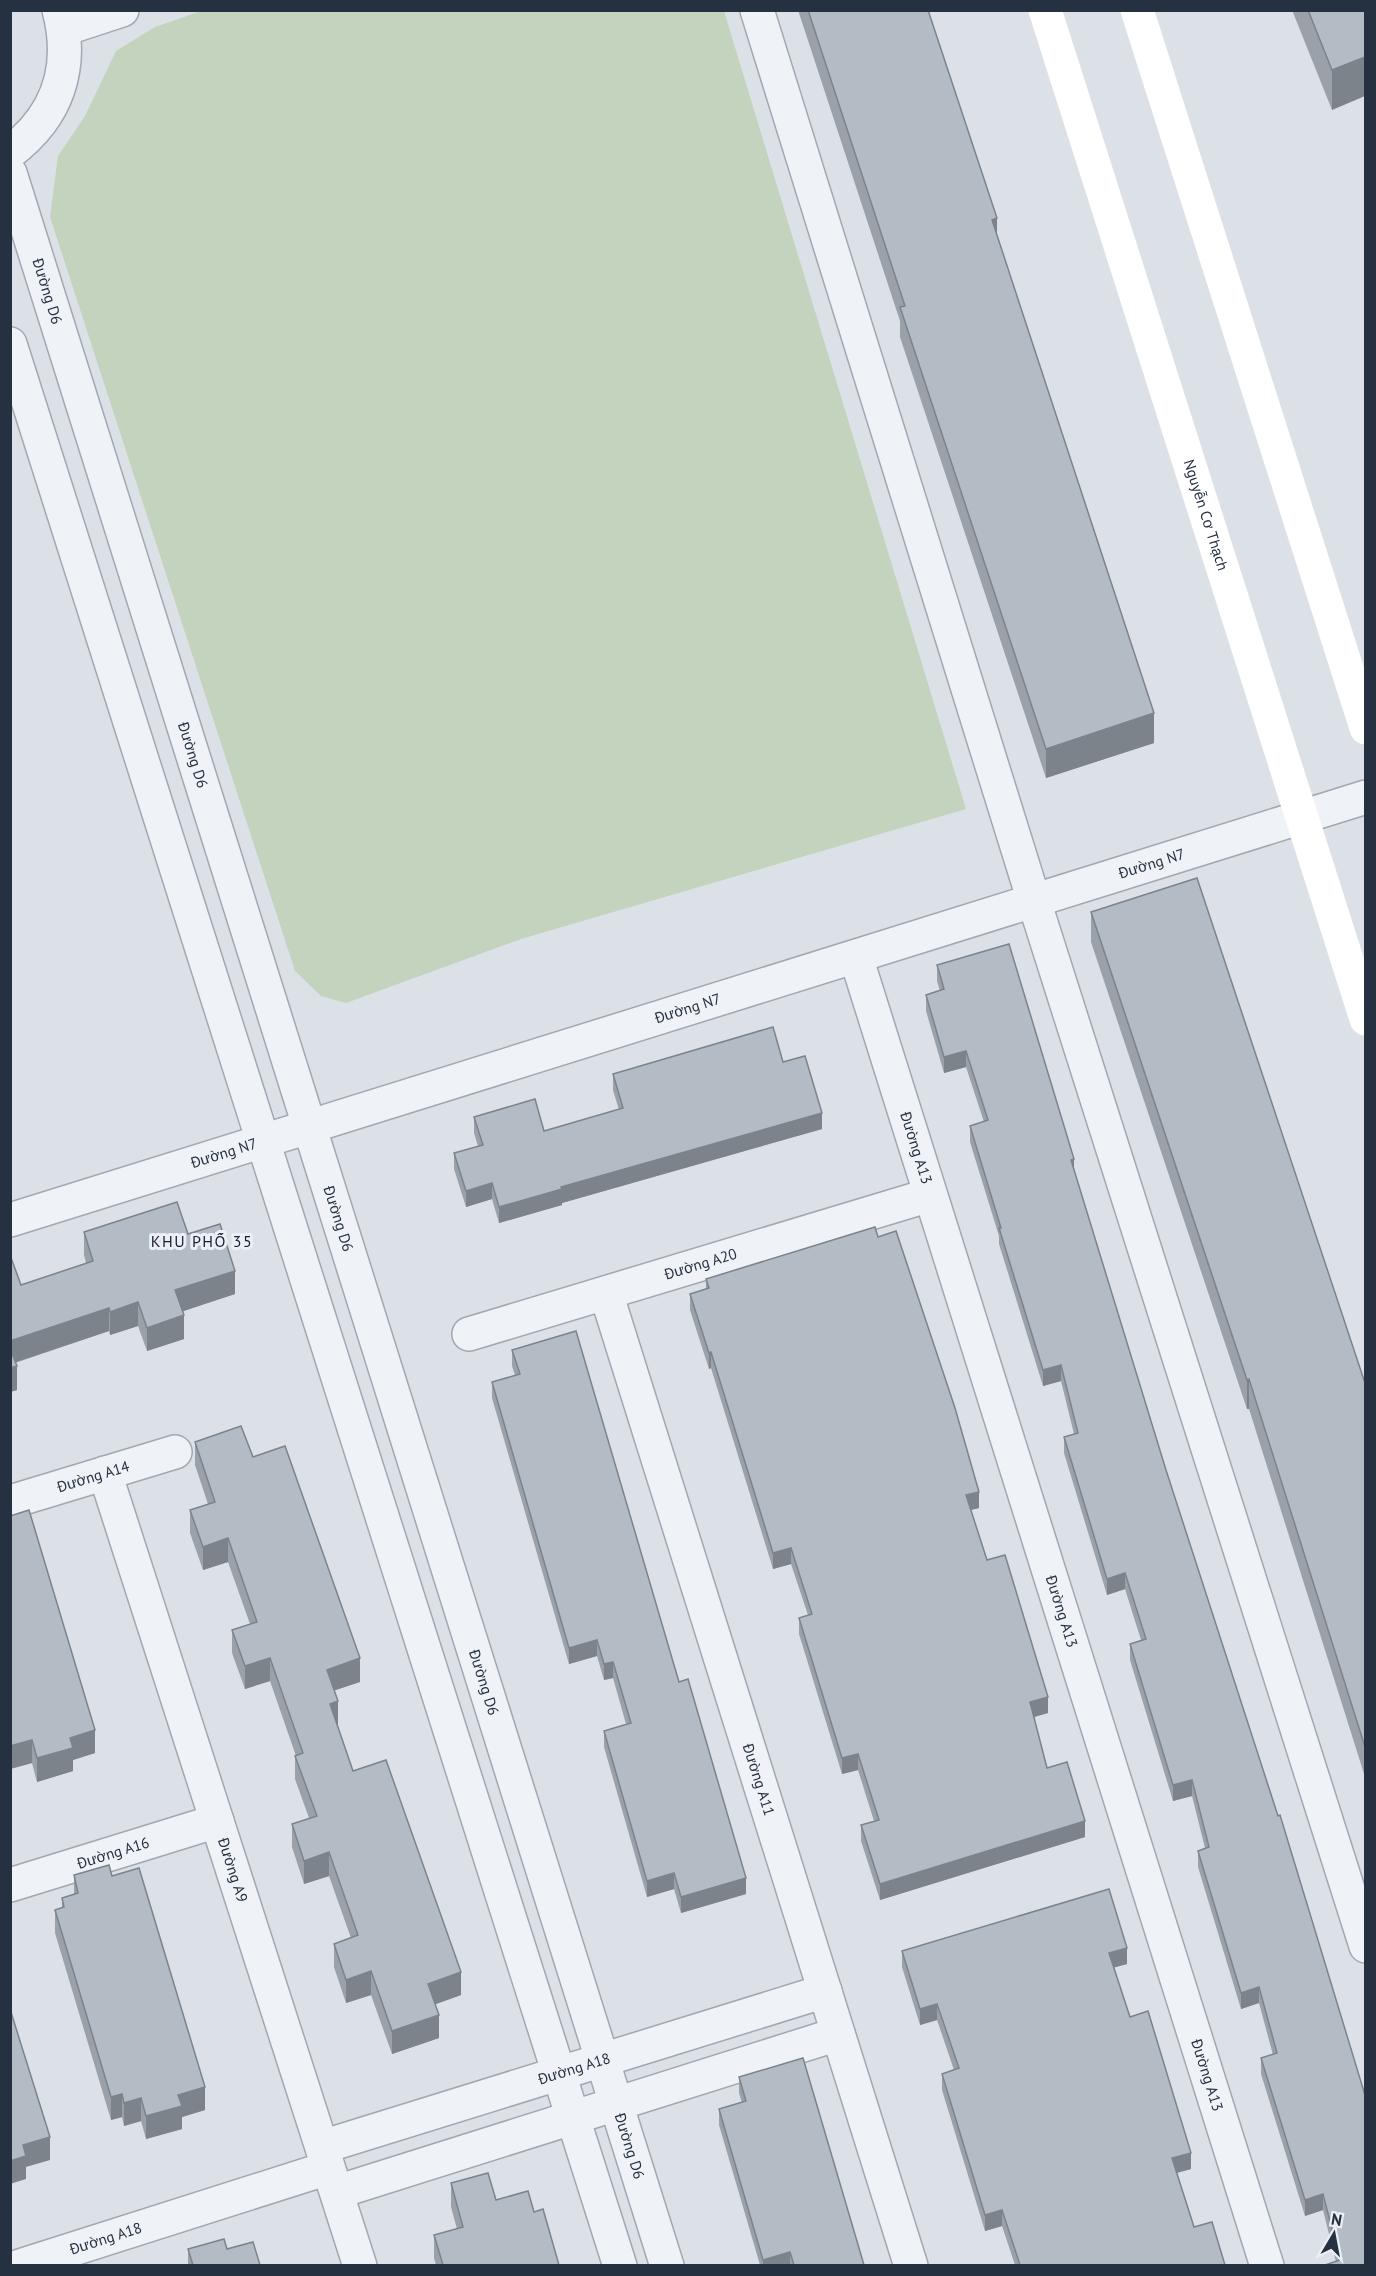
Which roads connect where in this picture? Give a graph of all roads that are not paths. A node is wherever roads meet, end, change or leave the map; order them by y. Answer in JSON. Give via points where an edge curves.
{"nodes":[{"id":1,"x":122,"y":10,"type":"edge"},
{"id":2,"x":757,"y":10,"type":"edge"},
{"id":3,"x":1045,"y":10,"type":"edge"},
{"id":4,"x":1137,"y":10,"type":"edge"},
{"id":5,"x":61,"y":20,"type":"edge"},
{"id":6,"x":10,"y":152,"type":"edge"},
{"id":7,"x":10,"y":173,"type":"edge"},
{"id":8,"x":10,"y":345,"type":"edge"},
{"id":9,"x":1365,"y":728,"type":"edge"},
{"id":10,"x":1365,"y":797,"type":"edge"},
{"id":11,"x":1300,"y":817,"type":"junction"},
{"id":12,"x":1034,"y":901,"type":"junction"},
{"id":13,"x":856,"y":957,"type":"junction"},
{"id":14,"x":1365,"y":1019,"type":"edge"},
{"id":15,"x":310,"y":1126,"type":"junction"},
{"id":16,"x":263,"y":1141,"type":"junction"},
{"id":17,"x":930,"y":1195,"type":"junction"},
{"id":18,"x":10,"y":1220,"type":"edge"},
{"id":19,"x":606,"y":1293,"type":"junction"},
{"id":20,"x":469,"y":1334,"type":"dead end"},
{"id":21,"x":175,"y":1452,"type":"dead end"},
{"id":22,"x":105,"y":1473,"type":"junction"},
{"id":23,"x":10,"y":1502,"type":"edge"},
{"id":24,"x":217,"y":1821,"type":"junction"},
{"id":25,"x":10,"y":1885,"type":"edge"},
{"id":26,"x":1365,"y":1946,"type":"edge"},
{"id":27,"x":825,"y":1991,"type":"junction"},
{"id":28,"x":838,"y":2034,"type":"junction"},
{"id":29,"x":603,"y":2061,"type":"junction"},
{"id":30,"x":559,"y":2074,"type":"junction"},
{"id":31,"x":616,"y":2104,"type":"junction"},
{"id":32,"x":573,"y":2118,"type":"junction"},
{"id":33,"x":329,"y":2169,"type":"junction"},
{"id":34,"x":20,"y":2265,"type":"edge"},
{"id":35,"x":360,"y":2265,"type":"edge"},
{"id":36,"x":620,"y":2265,"type":"edge"},
{"id":37,"x":667,"y":2265,"type":"edge"},
{"id":38,"x":911,"y":2265,"type":"edge"},
{"id":39,"x":1267,"y":2265,"type":"edge"}],
"edges":[{"from":1,"to":5,"type":"street"},
{"from":2,"to":12,"type":"street"},
{"from":3,"to":11,"type":"main road","name":"Nguyễn Cơ Thạch"},
{"from":4,"to":9,"type":"main road"},
{"from":5,"to":6,"type":"street","via":[[66,51],[59,90],[40,124]]},
{"from":7,"to":15,"type":"street","name":"Đường D6"},
{"from":8,"to":16,"type":"street"},
{"from":10,"to":11,"type":"street","name":"Đường N7"},
{"from":11,"to":12,"type":"street","name":"Đường N7"},
{"from":11,"to":14,"type":"main road","name":"Nguyễn Cơ Thạch"},
{"from":12,"to":13,"type":"street","name":"Đường N7"},
{"from":12,"to":26,"type":"street"},
{"from":13,"to":15,"type":"street","name":"Đường N7"},
{"from":13,"to":17,"type":"street","name":"Đường A13"},
{"from":15,"to":16,"type":"street","name":"Đường N7"},
{"from":15,"to":29,"type":"street","name":"Đường D6"},
{"from":16,"to":18,"type":"street","name":"Đường N7"},
{"from":16,"to":30,"type":"street"},
{"from":17,"to":19,"type":"street","name":"Đường A20"},
{"from":17,"to":39,"type":"street","name":"Đường A13"},
{"from":19,"to":20,"type":"street","name":"Đường A20"},
{"from":19,"to":27,"type":"street","name":"Đường A11"},
{"from":21,"to":22,"type":"street","name":"Đường A14"},
{"from":22,"to":23,"type":"street","name":"Đường A14"},
{"from":22,"to":24,"type":"street","name":"Đường A9"},
{"from":24,"to":25,"type":"street","name":"Đường A16"},
{"from":24,"to":33,"type":"street","name":"Đường A9"},
{"from":27,"to":28,"type":"street","name":"Đường A11"},
{"from":27,"to":29,"type":"street","name":"Đường A18"},
{"from":28,"to":31,"type":"street","name":"Đường A18"},
{"from":28,"to":38,"type":"street","name":"Đường A11"},
{"from":29,"to":30,"type":"street","name":"Đường A18"},
{"from":29,"to":31,"type":"street","name":"Đường D6"},
{"from":30,"to":32,"type":"street"},
{"from":30,"to":33,"type":"street","name":"Đường A18"},
{"from":31,"to":32,"type":"street","name":"Đường A18"},
{"from":31,"to":37,"type":"street","name":"Đường D6"},
{"from":32,"to":33,"type":"street","name":"Đường A18"},
{"from":32,"to":36,"type":"street"},
{"from":33,"to":34,"type":"street","name":"Đường A18"},
{"from":33,"to":35,"type":"street","name":"Đường A9"}]}
